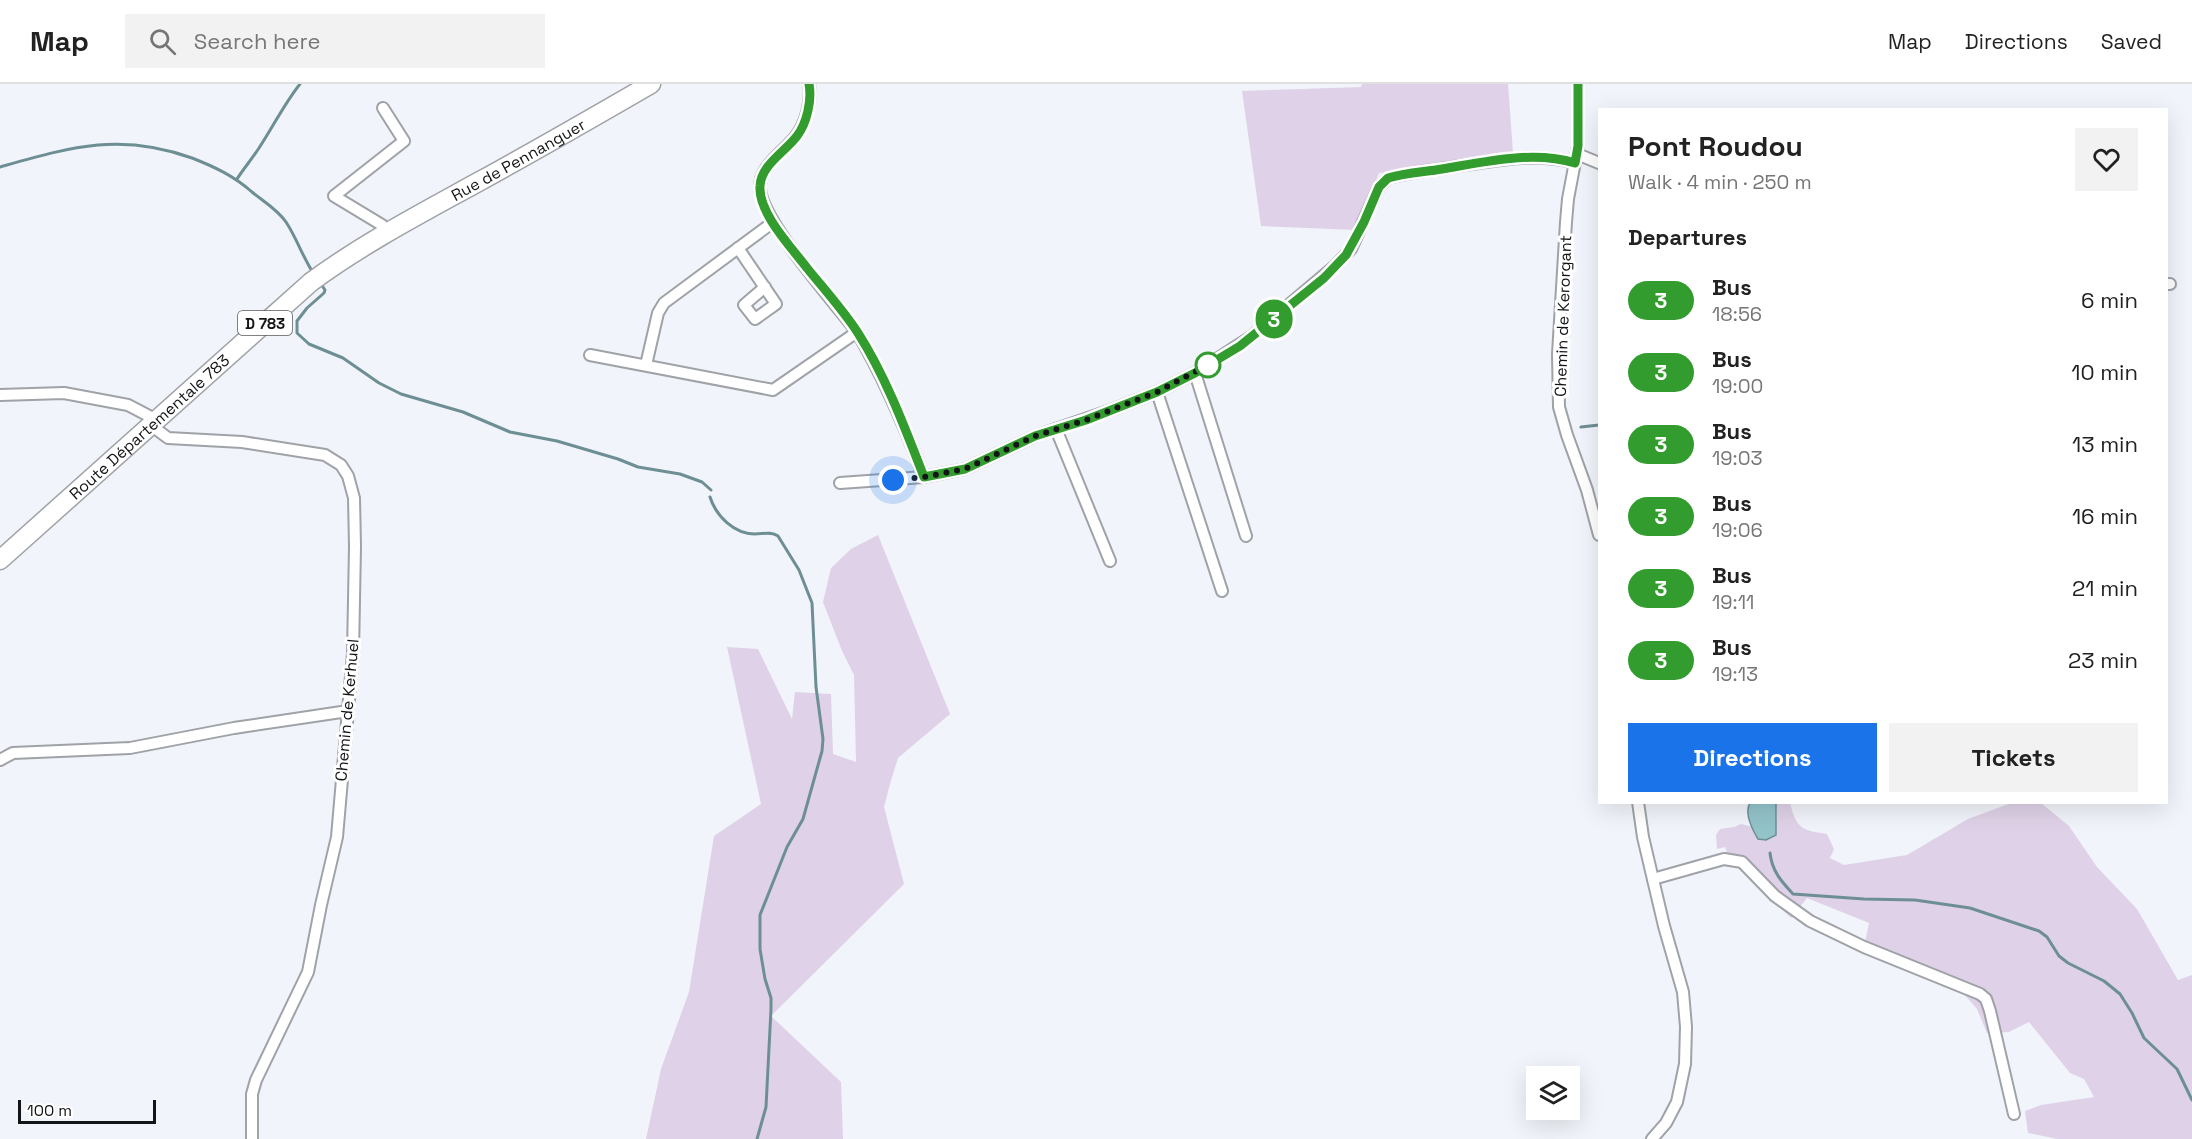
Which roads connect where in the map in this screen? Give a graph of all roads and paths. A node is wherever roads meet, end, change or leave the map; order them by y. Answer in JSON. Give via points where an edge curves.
{"nodes":[{"id":1,"x":651,"y":84,"type":"edge"},
{"id":2,"x":809,"y":84,"type":"edge"},
{"id":3,"x":1578,"y":84,"type":"edge"},
{"id":4,"x":383,"y":108,"type":"dead end"},
{"id":5,"x":1576,"y":159,"type":"junction"},
{"id":6,"x":1598,"y":163,"type":"edge"},
{"id":7,"x":772,"y":223,"type":"junction"},
{"id":8,"x":387,"y":232,"type":"junction"},
{"id":9,"x":738,"y":248,"type":"junction"},
{"id":10,"x":765,"y":287,"type":"dead end"},
{"id":11,"x":857,"y":332,"type":"junction"},
{"id":12,"x":590,"y":355,"type":"dead end"},
{"id":13,"x":646,"y":365,"type":"junction"},
{"id":14,"x":1195,"y":373,"type":"junction"},
{"id":15,"x":1157,"y":392,"type":"junction"},
{"id":16,"x":0,"y":395,"type":"edge"},
{"id":17,"x":152,"y":426,"type":"junction"},
{"id":18,"x":1056,"y":429,"type":"junction"},
{"id":19,"x":924,"y":477,"type":"junction"},
{"id":20,"x":840,"y":483,"type":"dead end"},
{"id":21,"x":1598,"y":532,"type":"edge"},
{"id":22,"x":1246,"y":536,"type":"dead end"},
{"id":23,"x":0,"y":560,"type":"edge"},
{"id":24,"x":1110,"y":561,"type":"dead end"},
{"id":25,"x":1222,"y":591,"type":"dead end"},
{"id":26,"x":348,"y":711,"type":"junction"},
{"id":27,"x":0,"y":760,"type":"edge"},
{"id":28,"x":1636,"y":809,"type":"edge"},
{"id":29,"x":1653,"y":879,"type":"junction"},
{"id":30,"x":2014,"y":1114,"type":"dead end"},
{"id":31,"x":252,"y":1139,"type":"edge"},
{"id":32,"x":1652,"y":1139,"type":"edge"}],
"edges":[{"from":1,"to":8,"type":"main road","name":"Rue de Pennanguer","number":"D 783"},
{"from":2,"to":7,"type":"street","via":[[811,94],[798,135],[764,170],[760,187]]},
{"from":3,"to":5,"type":"street","name":"Chemin de Kerorgant"},
{"from":4,"to":8,"type":"street","via":[[404,141],[334,196]]},
{"from":5,"to":6,"type":"street"},
{"from":5,"to":14,"type":"street","via":[[1511,159],[1388,178],[1379,187],[1351,249],[1336,265],[1252,336]]},
{"from":5,"to":21,"type":"street","name":"Chemin de Kerorgant","via":[[1566,222],[1558,388],[1562,421]]},
{"from":7,"to":9,"type":"street"},
{"from":7,"to":11,"type":"street"},
{"from":8,"to":17,"type":"main road","name":"Route Départementale 783","number":"D 783","via":[[311,282]]},
{"from":9,"to":10,"type":"street"},
{"from":9,"to":13,"type":"street","via":[[664,303]]},
{"from":11,"to":13,"type":"street","via":[[773,390]]},
{"from":11,"to":19,"type":"street","via":[[882,376]]},
{"from":12,"to":13,"type":"street"},
{"from":14,"to":15,"type":"street"},
{"from":14,"to":22,"type":"street"},
{"from":15,"to":18,"type":"street"},
{"from":15,"to":25,"type":"street"},
{"from":16,"to":17,"type":"street","name":"Chemin de Kerhuel","via":[[64,393],[128,405],[149,416]]},
{"from":17,"to":23,"type":"main road","name":"Route Départementale 783","number":"D 783"},
{"from":17,"to":26,"type":"street","name":"Chemin de Kerhuel","via":[[168,438],[242,442],[325,455],[341,465],[354,498],[355,619]]},
{"from":18,"to":19,"type":"street","via":[[965,469]]},
{"from":18,"to":24,"type":"street"},
{"from":19,"to":20,"type":"street"},
{"from":26,"to":27,"type":"street","via":[[130,748],[13,753]]},
{"from":26,"to":31,"type":"street","name":"Chemin de Kerhuel","via":[[337,837],[312,957],[256,1080],[252,1094]]},
{"from":28,"to":29,"type":"street"},
{"from":29,"to":30,"type":"street","via":[[1724,859],[1742,862],[1775,896],[1810,921],[1980,994],[1990,1011]]},
{"from":29,"to":32,"type":"street","via":[[1683,992],[1686,1027],[1685,1064],[1677,1102]]}]}
